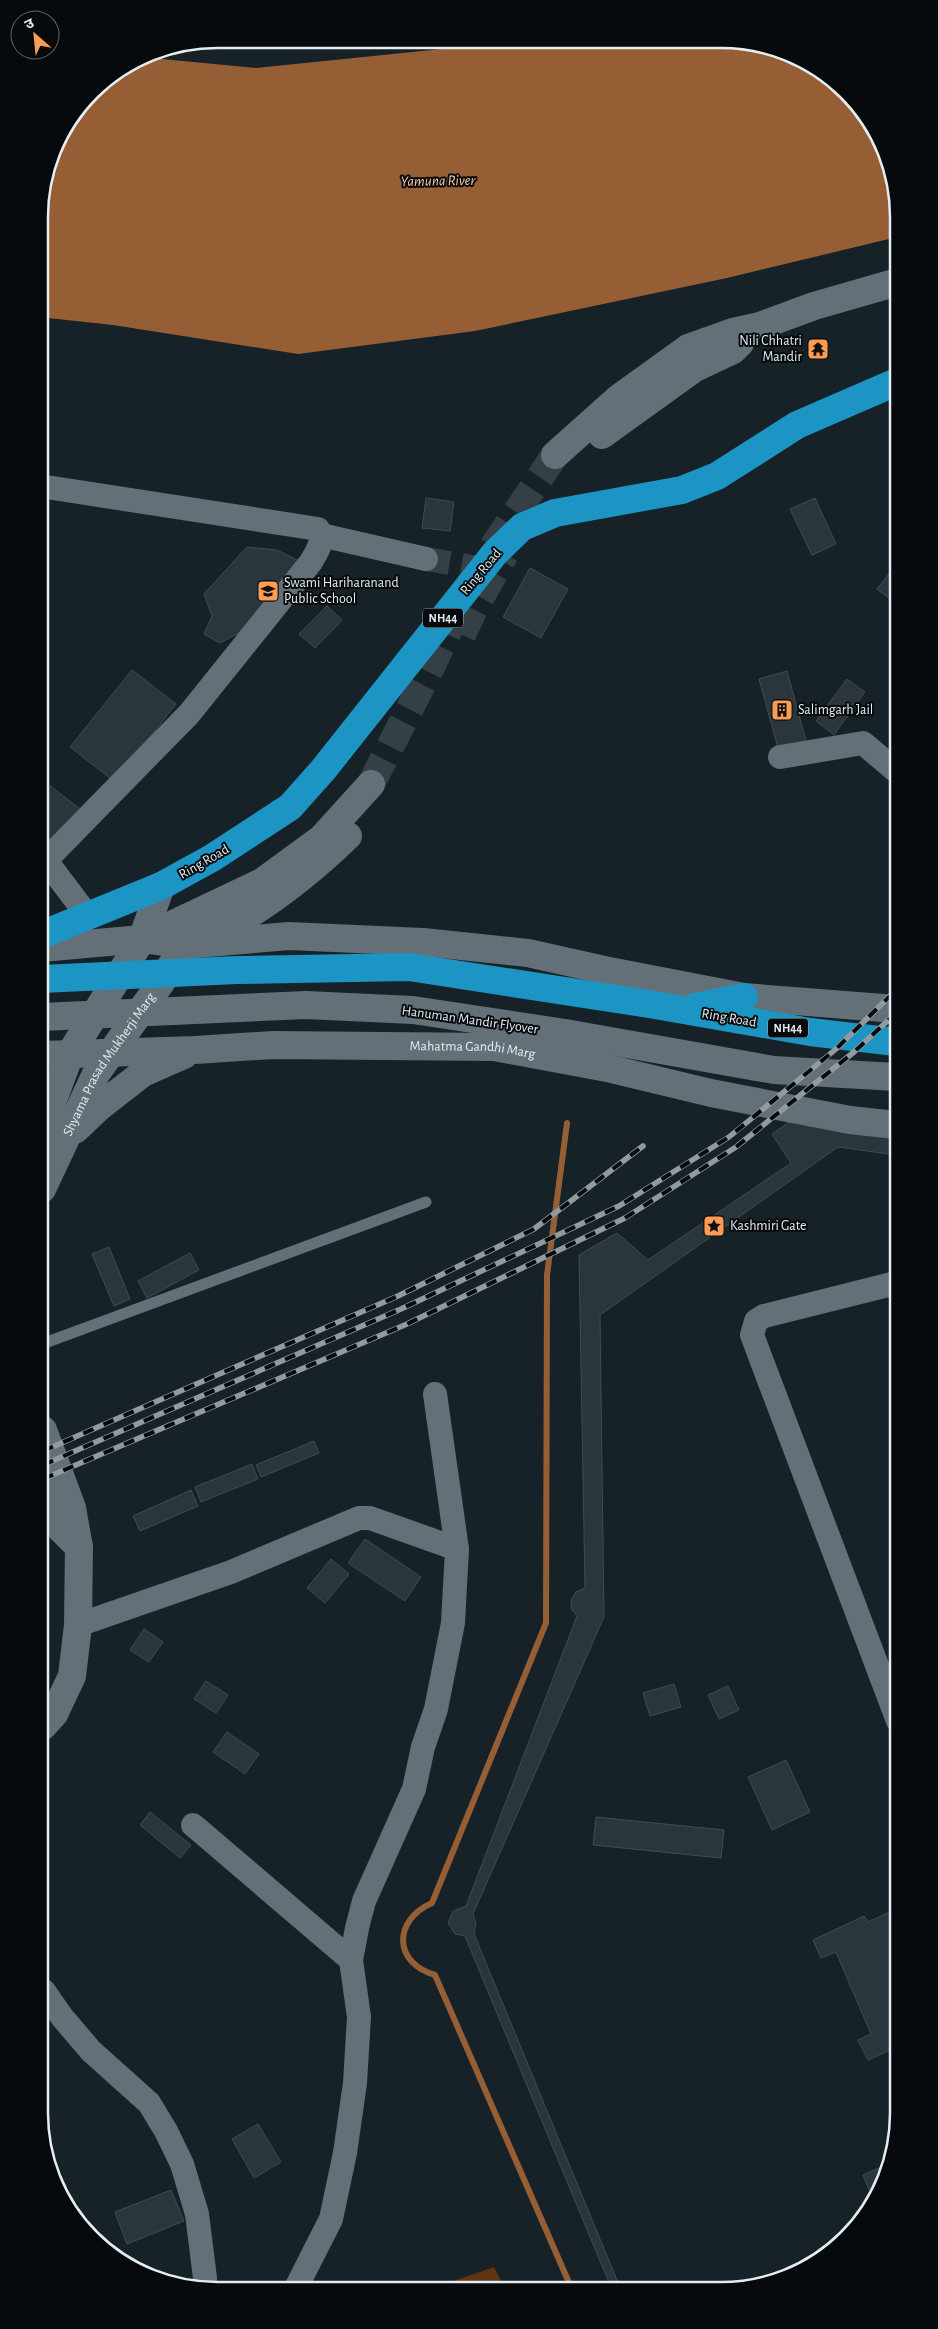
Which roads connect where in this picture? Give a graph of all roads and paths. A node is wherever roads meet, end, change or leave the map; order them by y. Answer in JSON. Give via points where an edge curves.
{"nodes":[{"id":1,"x":890,"y":284,"type":"edge"},
{"id":2,"x":890,"y":384,"type":"edge"},
{"id":3,"x":562,"y":462,"type":"tunnel mouth"},
{"id":4,"x":48,"y":487,"type":"edge"},
{"id":5,"x":321,"y":535,"type":"junction"},
{"id":6,"x":426,"y":559,"type":"tunnel mouth"},
{"id":7,"x":780,"y":757,"type":"dead end"},
{"id":8,"x":890,"y":766,"type":"edge"},
{"id":9,"x":48,"y":852,"type":"edge"},
{"id":10,"x":48,"y":861,"type":"edge"},
{"id":11,"x":161,"y":886,"type":"junction"},
{"id":12,"x":87,"y":915,"type":"junction"},
{"id":13,"x":48,"y":932,"type":"edge"},
{"id":14,"x":142,"y":939,"type":"junction"},
{"id":15,"x":184,"y":945,"type":"junction"},
{"id":16,"x":48,"y":947,"type":"edge"},
{"id":17,"x":48,"y":979,"type":"edge"},
{"id":18,"x":744,"y":997,"type":"junction"},
{"id":19,"x":890,"y":1008,"type":"edge"},
{"id":20,"x":682,"y":1009,"type":"junction"},
{"id":21,"x":48,"y":1017,"type":"edge"},
{"id":22,"x":890,"y":1041,"type":"edge"},
{"id":23,"x":194,"y":1050,"type":"junction"},
{"id":24,"x":113,"y":1052,"type":"junction"},
{"id":25,"x":70,"y":1054,"type":"junction"},
{"id":26,"x":48,"y":1055,"type":"edge"},
{"id":27,"x":890,"y":1076,"type":"edge"},
{"id":28,"x":48,"y":1114,"type":"edge"},
{"id":29,"x":890,"y":1124,"type":"edge"},
{"id":30,"x":68,"y":1137,"type":"junction"},
{"id":31,"x":48,"y":1176,"type":"edge"},
{"id":32,"x":426,"y":1202,"type":"dead end"},
{"id":33,"x":890,"y":1284,"type":"edge"},
{"id":34,"x":48,"y":1342,"type":"edge"},
{"id":35,"x":435,"y":1394,"type":"dead end"},
{"id":36,"x":48,"y":1443,"type":"edge"},
{"id":37,"x":48,"y":1508,"type":"edge"},
{"id":38,"x":79,"y":1547,"type":"junction"},
{"id":39,"x":457,"y":1549,"type":"junction"},
{"id":40,"x":78,"y":1625,"type":"junction"},
{"id":41,"x":890,"y":1700,"type":"edge"},
{"id":42,"x":48,"y":1721,"type":"edge"},
{"id":43,"x":193,"y":1825,"type":"dead end"},
{"id":44,"x":351,"y":1960,"type":"junction"},
{"id":45,"x":48,"y":1997,"type":"edge"},
{"id":46,"x":205,"y":2281,"type":"edge"},
{"id":47,"x":299,"y":2282,"type":"edge"}],
"edges":[{"from":1,"to":3,"type":"street","via":[[688,348],[620,397]]},
{"from":2,"to":11,"type":"highway","name":"Ring Road","number":"NH44","via":[[797,425],[718,476],[682,490],[555,513],[522,527],[495,553],[324,770],[290,807],[212,858]]},
{"from":4,"to":5,"type":"street","via":[[318,529]]},
{"from":5,"to":6,"type":"street"},
{"from":5,"to":9,"type":"street","via":[[321,544],[311,562],[189,714]]},
{"from":7,"to":8,"type":"street","via":[[863,744]]},
{"from":10,"to":12,"type":"street"},
{"from":11,"to":12,"type":"highway","name":"Ring Road","number":"NH44"},
{"from":11,"to":14,"type":"street","name":"Shyama Prasad Mukherji Marg"},
{"from":12,"to":13,"type":"highway","name":"Ring Road","number":"NH44"},
{"from":14,"to":15,"type":"street"},
{"from":14,"to":15,"type":"street","via":[[262,882],[322,838],[376,788],[354,829],[317,866],[246,917]]},
{"from":14,"to":16,"type":"street"},
{"from":14,"to":25,"type":"street","name":"Shyama Prasad Mukherji Marg"},
{"from":15,"to":18,"type":"street","via":[[289,936],[423,942],[528,953]]},
{"from":15,"to":24,"type":"street","name":"Shyama Prasad Mukherji Marg"},
{"from":17,"to":20,"type":"highway","via":[[237,970],[409,967]]},
{"from":18,"to":19,"type":"street"},
{"from":18,"to":20,"type":"highway"},
{"from":20,"to":22,"type":"highway","name":"Ring Road","number":"NH44","via":[[810,1032]]},
{"from":21,"to":27,"type":"street","name":"Hanuman Mandir Flyover","via":[[306,1005],[413,1010],[774,1070]]},
{"from":23,"to":24,"type":"street","name":"Mahatma Gandhi Marg"},
{"from":23,"to":29,"type":"street","name":"Mahatma Gandhi Marg","via":[[273,1045],[494,1047],[607,1068],[711,1093],[850,1120]]},
{"from":23,"to":30,"type":"street","via":[[143,1073],[98,1108]]},
{"from":24,"to":25,"type":"street","name":"Mahatma Gandhi Marg"},
{"from":24,"to":30,"type":"street","name":"Shyama Prasad Mukherji Marg","via":[[96,1074]]},
{"from":25,"to":26,"type":"street","name":"Mahatma Gandhi Marg"},
{"from":25,"to":28,"type":"street","name":"Shyama Prasad Mukherji Marg"},
{"from":30,"to":31,"type":"street","name":"Shyama Prasad Mukherji Marg"},
{"from":32,"to":34,"type":"lane"},
{"from":33,"to":41,"type":"street","via":[[764,1316],[756,1321],[752,1335]]},
{"from":35,"to":39,"type":"street"},
{"from":36,"to":38,"type":"street","via":[[72,1508]]},
{"from":37,"to":38,"type":"street","via":[[54,1522]]},
{"from":38,"to":40,"type":"street"},
{"from":39,"to":40,"type":"street","via":[[365,1517],[231,1572]]},
{"from":39,"to":44,"type":"street","via":[[453,1623],[436,1708],[414,1789],[364,1900]]},
{"from":40,"to":42,"type":"street","via":[[72,1676]]},
{"from":43,"to":44,"type":"street"},
{"from":44,"to":47,"type":"street","via":[[359,2017],[355,2084],[331,2219]]},
{"from":45,"to":46,"type":"street","via":[[91,2051],[149,2103],[166,2131],[182,2164],[197,2214]]}]}
